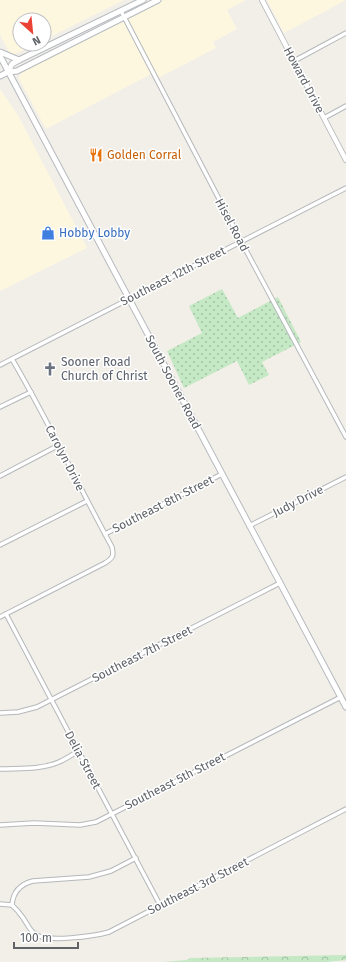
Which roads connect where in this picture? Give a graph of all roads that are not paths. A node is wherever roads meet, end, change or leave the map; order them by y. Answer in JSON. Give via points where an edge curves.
{"nodes":[{"id":1,"x":143,"y":0,"type":"edge"},
{"id":2,"x":158,"y":0,"type":"edge"},
{"id":3,"x":262,"y":0,"type":"edge"},
{"id":4,"x":121,"y":11,"type":"junction"},
{"id":5,"x":124,"y":17,"type":"junction"},
{"id":6,"x":88,"y":27,"type":"junction"},
{"id":7,"x":92,"y":33,"type":"junction"},
{"id":8,"x":346,"y":33,"type":"edge"},
{"id":9,"x":0,"y":52,"type":"edge"},
{"id":10,"x":0,"y":56,"type":"edge"},
{"id":11,"x":19,"y":60,"type":"junction"},
{"id":12,"x":294,"y":61,"type":"junction"},
{"id":13,"x":8,"y":72,"type":"junction"},
{"id":14,"x":0,"y":76,"type":"edge"},
{"id":15,"x":346,"y":106,"type":"edge"},
{"id":16,"x":324,"y":118,"type":"junction"},
{"id":17,"x":346,"y":160,"type":"edge"},
{"id":18,"x":346,"y":188,"type":"edge"},
{"id":19,"x":241,"y":241,"type":"junction"},
{"id":20,"x":129,"y":299,"type":"junction"},
{"id":21,"x":12,"y":359,"type":"junction"},
{"id":22,"x":0,"y":365,"type":"edge"},
{"id":23,"x":31,"y":392,"type":"junction"},
{"id":24,"x":0,"y":407,"type":"edge"},
{"id":25,"x":346,"y":437,"type":"edge"},
{"id":26,"x":59,"y":445,"type":"junction"},
{"id":27,"x":222,"y":474,"type":"junction"},
{"id":28,"x":0,"y":476,"type":"edge"},
{"id":29,"x":346,"y":477,"type":"edge"},
{"id":30,"x":87,"y":500,"type":"junction"},
{"id":31,"x":250,"y":526,"type":"junction"},
{"id":32,"x":105,"y":534,"type":"junction"},
{"id":33,"x":0,"y":545,"type":"edge"},
{"id":34,"x":280,"y":583,"type":"junction"},
{"id":35,"x":6,"y":614,"type":"junction"},
{"id":36,"x":0,"y":617,"type":"edge"},
{"id":37,"x":340,"y":697,"type":"junction"},
{"id":38,"x":52,"y":700,"type":"junction"},
{"id":39,"x":346,"y":707,"type":"edge"},
{"id":40,"x":0,"y":713,"type":"edge"},
{"id":41,"x":78,"y":751,"type":"junction"},
{"id":42,"x":0,"y":769,"type":"edge"},
{"id":43,"x":346,"y":809,"type":"edge"},
{"id":44,"x":112,"y":813,"type":"junction"},
{"id":45,"x":0,"y":825,"type":"edge"},
{"id":46,"x":136,"y":858,"type":"junction"},
{"id":47,"x":0,"y":904,"type":"edge"},
{"id":48,"x":12,"y":905,"type":"junction"},
{"id":49,"x":160,"y":905,"type":"junction"}],
"edges":[{"from":1,"to":4,"type":"main road"},
{"from":2,"to":5,"type":"main road"},
{"from":3,"to":12,"type":"street","name":"Howard Drive"},
{"from":4,"to":5,"type":"street","name":"Hisel Road"},
{"from":4,"to":6,"type":"main road"},
{"from":5,"to":7,"type":"main road"},
{"from":5,"to":19,"type":"street","name":"Hisel Road"},
{"from":6,"to":7,"type":"main road"},
{"from":6,"to":11,"type":"main road"},
{"from":7,"to":13,"type":"main road","via":[[17,71]]},
{"from":8,"to":12,"type":"street"},
{"from":9,"to":11,"type":"main road"},
{"from":10,"to":13,"type":"main road","name":"South Sooner Road"},
{"from":11,"to":13,"type":"main road","via":[[12,64]]},
{"from":12,"to":16,"type":"street","name":"Howard Drive"},
{"from":13,"to":14,"type":"main road"},
{"from":13,"to":20,"type":"main road","name":"South Sooner Road"},
{"from":15,"to":16,"type":"street"},
{"from":16,"to":17,"type":"street","name":"Howard Drive"},
{"from":18,"to":19,"type":"street","name":"Southeast 12th Street"},
{"from":19,"to":20,"type":"street","name":"Southeast 12th Street"},
{"from":19,"to":25,"type":"street","name":"Hisel Road"},
{"from":20,"to":21,"type":"street","name":"Southeast 12th Street"},
{"from":20,"to":27,"type":"main road","name":"South Sooner Road"},
{"from":21,"to":22,"type":"street","name":"Southeast 12th Street"},
{"from":21,"to":23,"type":"street","name":"Carolyn Drive"},
{"from":23,"to":24,"type":"street"},
{"from":23,"to":26,"type":"street","name":"Carolyn Drive"},
{"from":26,"to":28,"type":"street"},
{"from":26,"to":30,"type":"street","name":"Carolyn Drive"},
{"from":27,"to":31,"type":"main road","name":"South Sooner Road"},
{"from":27,"to":32,"type":"street","name":"Southeast 8th Street"},
{"from":29,"to":31,"type":"street","name":"Judy Drive"},
{"from":30,"to":32,"type":"street","name":"Carolyn Drive"},
{"from":30,"to":33,"type":"street"},
{"from":31,"to":34,"type":"main road","name":"South Sooner Road"},
{"from":32,"to":35,"type":"street","name":"Carolyn Drive","via":[[114,554],[112,559]]},
{"from":34,"to":37,"type":"main road","name":"South Sooner Road"},
{"from":34,"to":38,"type":"street","name":"Southeast 7th Street"},
{"from":35,"to":36,"type":"street"},
{"from":35,"to":38,"type":"street","name":"Delia Street"},
{"from":37,"to":39,"type":"main road","name":"South Sooner Road"},
{"from":37,"to":44,"type":"street","name":"Southeast 5th Street"},
{"from":38,"to":40,"type":"street","name":"Southeast 7th Street","via":[[28,710]]},
{"from":38,"to":41,"type":"street","name":"Delia Street"},
{"from":41,"to":42,"type":"street","via":[[50,765]]},
{"from":41,"to":44,"type":"street","name":"Delia Street"},
{"from":43,"to":49,"type":"street","name":"Southeast 3rd Street"},
{"from":44,"to":45,"type":"street","name":"Southeast 5th Street","via":[[96,822],[80,825]]},
{"from":44,"to":46,"type":"street","name":"Delia Street"},
{"from":46,"to":48,"type":"street","via":[[111,871],[89,877],[27,882],[16,892]]},
{"from":46,"to":49,"type":"street","name":"Delia Street"},
{"from":47,"to":48,"type":"street"},
{"from":48,"to":49,"type":"street","name":"Southeast 3rd Street","via":[[34,934],[48,938],[109,932]]}]}
